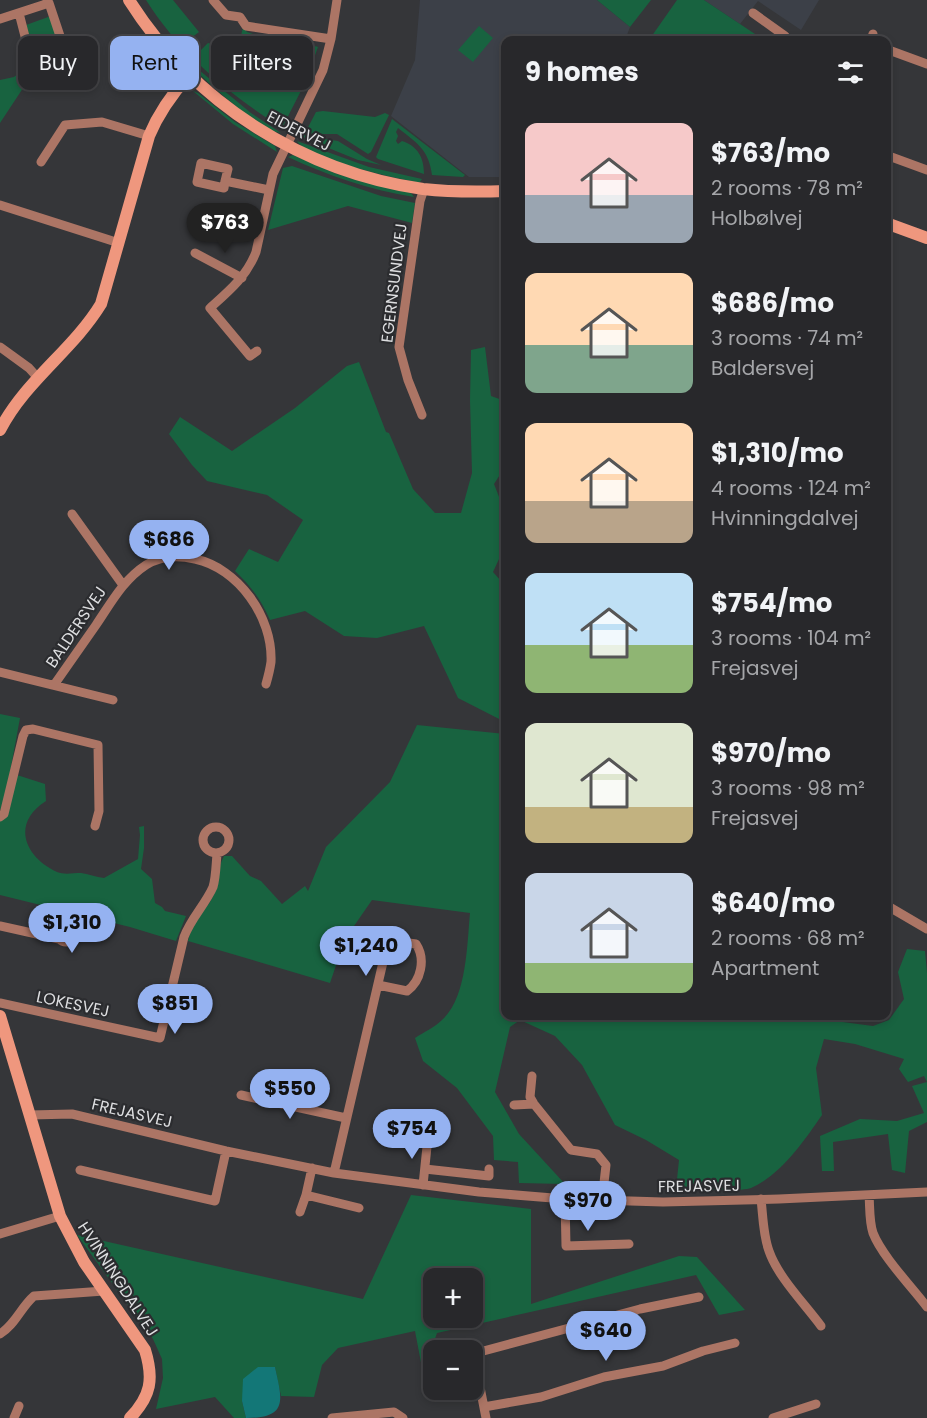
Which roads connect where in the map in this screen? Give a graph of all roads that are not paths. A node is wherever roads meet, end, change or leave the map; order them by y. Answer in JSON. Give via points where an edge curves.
{"nodes":[{"id":1,"x":129,"y":0,"type":"edge"},
{"id":2,"x":213,"y":0,"type":"edge"},
{"id":3,"x":337,"y":0,"type":"edge"},
{"id":4,"x":48,"y":2,"type":"edge"},
{"id":5,"x":19,"y":13,"type":"junction"},
{"id":6,"x":753,"y":13,"type":"dead end"},
{"id":7,"x":0,"y":19,"type":"edge"},
{"id":8,"x":155,"y":36,"type":"edge"},
{"id":9,"x":785,"y":36,"type":"edge"},
{"id":10,"x":331,"y":39,"type":"junction"},
{"id":11,"x":891,"y":51,"type":"edge"},
{"id":12,"x":927,"y":63,"type":"edge"},
{"id":13,"x":199,"y":83,"type":"edge"},
{"id":14,"x":176,"y":90,"type":"edge"},
{"id":15,"x":149,"y":136,"type":"junction"},
{"id":16,"x":286,"y":145,"type":"junction"},
{"id":17,"x":891,"y":157,"type":"edge"},
{"id":18,"x":41,"y":162,"type":"dead end"},
{"id":19,"x":927,"y":170,"type":"edge"},
{"id":20,"x":225,"y":181,"type":"dead end"},
{"id":21,"x":424,"y":189,"type":"junction"},
{"id":22,"x":269,"y":190,"type":"junction"},
{"id":23,"x":501,"y":192,"type":"edge"},
{"id":24,"x":0,"y":205,"type":"edge"},
{"id":25,"x":891,"y":225,"type":"edge"},
{"id":26,"x":927,"y":238,"type":"edge"},
{"id":27,"x":118,"y":243,"type":"junction"},
{"id":28,"x":195,"y":253,"type":"dead end"},
{"id":29,"x":242,"y":278,"type":"junction"},
{"id":30,"x":0,"y":347,"type":"edge"},
{"id":31,"x":257,"y":351,"type":"dead end"},
{"id":32,"x":38,"y":378,"type":"junction"},
{"id":33,"x":422,"y":415,"type":"dead end"},
{"id":34,"x":0,"y":430,"type":"edge"},
{"id":35,"x":72,"y":514,"type":"dead end"},
{"id":36,"x":123,"y":585,"type":"junction"},
{"id":37,"x":0,"y":672,"type":"edge"},
{"id":38,"x":266,"y":684,"type":"dead end"},
{"id":39,"x":54,"y":685,"type":"junction"},
{"id":40,"x":113,"y":700,"type":"dead end"},
{"id":41,"x":0,"y":817,"type":"edge"},
{"id":42,"x":95,"y":826,"type":"dead end"},
{"id":43,"x":217,"y":854,"type":"dead end"},
{"id":44,"x":891,"y":910,"type":"edge"},
{"id":45,"x":0,"y":926,"type":"edge"},
{"id":46,"x":927,"y":929,"type":"edge"},
{"id":47,"x":59,"y":939,"type":"dead end"},
{"id":48,"x":378,"y":985,"type":"junction"},
{"id":49,"x":0,"y":1003,"type":"edge"},
{"id":50,"x":0,"y":1016,"type":"edge"},
{"id":51,"x":3,"y":1039,"type":"edge"},
{"id":52,"x":532,"y":1076,"type":"dead end"},
{"id":53,"x":241,"y":1095,"type":"dead end"},
{"id":54,"x":534,"y":1104,"type":"junction"},
{"id":55,"x":514,"y":1106,"type":"dead end"},
{"id":56,"x":30,"y":1115,"type":"junction"},
{"id":57,"x":346,"y":1118,"type":"junction"},
{"id":58,"x":428,"y":1137,"type":"dead end"},
{"id":59,"x":226,"y":1151,"type":"junction"},
{"id":60,"x":312,"y":1168,"type":"junction"},
{"id":61,"x":424,"y":1169,"type":"junction"},
{"id":62,"x":489,"y":1169,"type":"dead end"},
{"id":63,"x":80,"y":1170,"type":"dead end"},
{"id":64,"x":333,"y":1173,"type":"junction"},
{"id":65,"x":423,"y":1185,"type":"junction"},
{"id":66,"x":927,"y":1192,"type":"edge"},
{"id":67,"x":306,"y":1195,"type":"junction"},
{"id":68,"x":869,"y":1195,"type":"junction"},
{"id":69,"x":565,"y":1199,"type":"junction"},
{"id":70,"x":761,"y":1199,"type":"junction"},
{"id":71,"x":602,"y":1201,"type":"junction"},
{"id":72,"x":359,"y":1208,"type":"dead end"},
{"id":73,"x":300,"y":1212,"type":"dead end"},
{"id":74,"x":60,"y":1216,"type":"junction"},
{"id":75,"x":0,"y":1234,"type":"edge"},
{"id":76,"x":629,"y":1245,"type":"dead end"},
{"id":77,"x":104,"y":1291,"type":"junction"},
{"id":78,"x":699,"y":1297,"type":"dead end"},
{"id":79,"x":927,"y":1307,"type":"edge"},
{"id":80,"x":821,"y":1326,"type":"dead end"},
{"id":81,"x":0,"y":1334,"type":"edge"},
{"id":82,"x":735,"y":1343,"type":"dead end"},
{"id":83,"x":816,"y":1404,"type":"dead end"},
{"id":84,"x":19,"y":1406,"type":"dead end"},
{"id":85,"x":484,"y":1407,"type":"junction"},
{"id":86,"x":14,"y":1418,"type":"edge"},
{"id":87,"x":130,"y":1418,"type":"edge"},
{"id":88,"x":332,"y":1418,"type":"edge"},
{"id":89,"x":403,"y":1418,"type":"edge"},
{"id":90,"x":486,"y":1418,"type":"edge"},
{"id":91,"x":773,"y":1418,"type":"edge"}],
"edges":[{"from":1,"to":8,"type":"street","name":"EIDERVEJ"},
{"from":2,"to":10,"type":"street","via":[[226,15],[240,17],[246,26]]},
{"from":3,"to":10,"type":"street"},
{"from":4,"to":5,"type":"street"},
{"from":4,"to":5,"type":"street","via":[[62,39],[49,58],[29,52]]},
{"from":5,"to":7,"type":"street"},
{"from":6,"to":9,"type":"street"},
{"from":10,"to":16,"type":"street","via":[[323,70]]},
{"from":11,"to":12,"type":"street"},
{"from":13,"to":16,"type":"street","name":"EIDERVEJ","via":[[237,115]]},
{"from":14,"to":15,"type":"street","via":[[156,117]]},
{"from":15,"to":18,"type":"street","via":[[102,122],[64,124]]},
{"from":15,"to":27,"type":"street"},
{"from":16,"to":21,"type":"street","name":"EIDERVEJ","via":[[352,172]]},
{"from":16,"to":22,"type":"street"},
{"from":17,"to":19,"type":"street"},
{"from":20,"to":22,"type":"street"},
{"from":21,"to":23,"type":"street","name":"EIDERVEJ"},
{"from":21,"to":33,"type":"street","name":"EGERNSUNDVEJ","via":[[399,347]]},
{"from":22,"to":29,"type":"street","via":[[256,252]]},
{"from":24,"to":27,"type":"street"},
{"from":25,"to":26,"type":"street"},
{"from":27,"to":32,"type":"street","via":[[101,304],[78,337]]},
{"from":28,"to":29,"type":"street"},
{"from":29,"to":31,"type":"street","via":[[210,308],[250,356]]},
{"from":30,"to":32,"type":"street"},
{"from":32,"to":34,"type":"street"},
{"from":35,"to":36,"type":"street","name":"BALDERSVEJ"},
{"from":36,"to":38,"type":"street","name":"BALDERSVEJ","via":[[148,564],[168,556],[207,561],[227,573],[252,600],[262,620],[271,661]]},
{"from":36,"to":39,"type":"street","name":"BALDERSVEJ"},
{"from":37,"to":39,"type":"street"},
{"from":39,"to":40,"type":"street"},
{"from":41,"to":42,"type":"street","via":[[4,814],[23,736],[26,730],[33,729],[98,745],[99,811]]},
{"from":43,"to":49,"type":"street","name":"LOKESVEJ","via":[[214,885],[184,937],[160,1038]]},
{"from":44,"to":46,"type":"street"},
{"from":45,"to":47,"type":"street"},
{"from":48,"to":48,"type":"street","via":[[407,991],[413,986],[421,970],[416,944],[394,941],[387,945]]},
{"from":48,"to":57,"type":"street"},
{"from":50,"to":51,"type":"street","name":"HVINNINGDALVEJ"},
{"from":51,"to":56,"type":"street","name":"HVINNINGDALVEJ"},
{"from":52,"to":54,"type":"street","via":[[530,1097]]},
{"from":53,"to":57,"type":"street"},
{"from":54,"to":55,"type":"street"},
{"from":54,"to":71,"type":"street","via":[[571,1150],[597,1154],[606,1165]]},
{"from":56,"to":59,"type":"street","name":"FREJASVEJ","via":[[72,1114]]},
{"from":56,"to":74,"type":"street","name":"HVINNINGDALVEJ"},
{"from":57,"to":64,"type":"street"},
{"from":58,"to":61,"type":"street"},
{"from":59,"to":60,"type":"street","name":"FREJASVEJ"},
{"from":59,"to":63,"type":"street","via":[[215,1201]]},
{"from":60,"to":64,"type":"street","name":"FREJASVEJ"},
{"from":60,"to":67,"type":"street"},
{"from":61,"to":62,"type":"street","via":[[489,1176]]},
{"from":61,"to":65,"type":"street"},
{"from":64,"to":65,"type":"street","name":"FREJASVEJ"},
{"from":65,"to":69,"type":"street","name":"FREJASVEJ"},
{"from":66,"to":68,"type":"street","name":"FREJASVEJ"},
{"from":67,"to":72,"type":"street"},
{"from":67,"to":73,"type":"street"},
{"from":68,"to":70,"type":"street","name":"FREJASVEJ"},
{"from":68,"to":79,"type":"street","via":[[873,1233]]},
{"from":69,"to":71,"type":"street","name":"FREJASVEJ"},
{"from":69,"to":76,"type":"street","via":[[566,1246]]},
{"from":70,"to":71,"type":"street","name":"FREJASVEJ"},
{"from":70,"to":80,"type":"street","name":"FREJASVEJ","via":[[769,1252]]},
{"from":74,"to":75,"type":"street"},
{"from":74,"to":77,"type":"street","name":"HVINNINGDALVEJ"},
{"from":77,"to":81,"type":"street","via":[[34,1296]]},
{"from":77,"to":87,"type":"street","name":"HVINNINGDALVEJ","via":[[145,1350],[150,1366],[147,1393]]},
{"from":78,"to":85,"type":"street","via":[[476,1353]]},
{"from":82,"to":85,"type":"street","via":[[663,1366]]},
{"from":83,"to":91,"type":"street"},
{"from":84,"to":86,"type":"street"},
{"from":85,"to":90,"type":"street"},
{"from":88,"to":89,"type":"street","via":[[394,1412]]}]}
